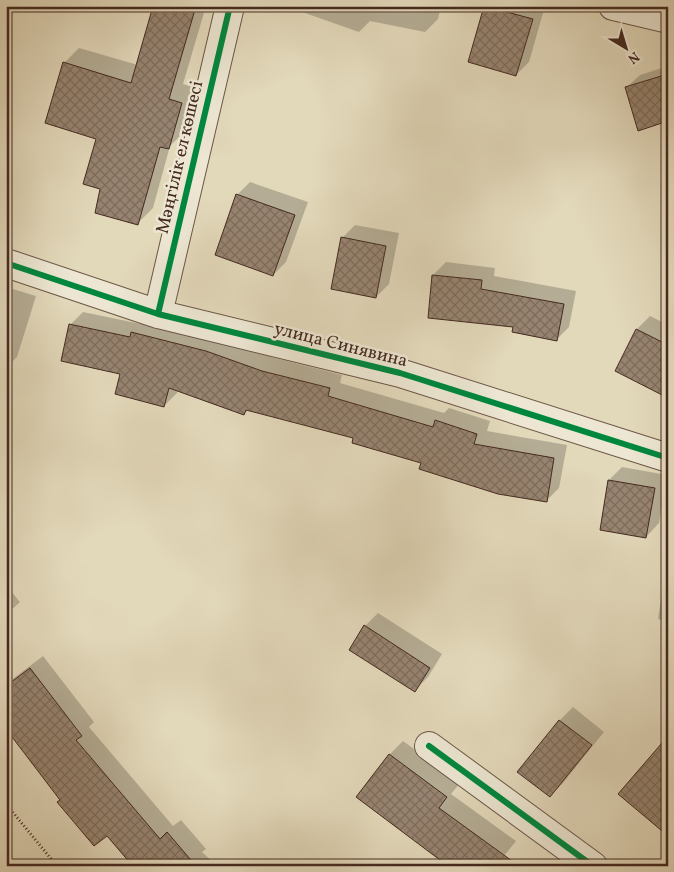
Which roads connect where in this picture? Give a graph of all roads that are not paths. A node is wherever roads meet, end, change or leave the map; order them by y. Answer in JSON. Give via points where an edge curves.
{"nodes":[{"id":1,"x":230,"y":6,"type":"edge"},
{"id":2,"x":613,"y":6,"type":"edge"},
{"id":3,"x":668,"y":20,"type":"edge"},
{"id":4,"x":6,"y":262,"type":"edge"},
{"id":5,"x":158,"y":314,"type":"junction"},
{"id":6,"x":668,"y":458,"type":"edge"},
{"id":7,"x":429,"y":746,"type":"dead end"},
{"id":8,"x":593,"y":866,"type":"edge"}],
"edges":[{"from":1,"to":5,"type":"street","name":"Мәңгілік ел көшесі"},
{"from":2,"to":3,"type":"street"},
{"from":4,"to":5,"type":"street","name":"улица Синявина"},
{"from":5,"to":6,"type":"street","name":"улица Синявина","via":[[400,373]]},
{"from":7,"to":8,"type":"street"}]}
